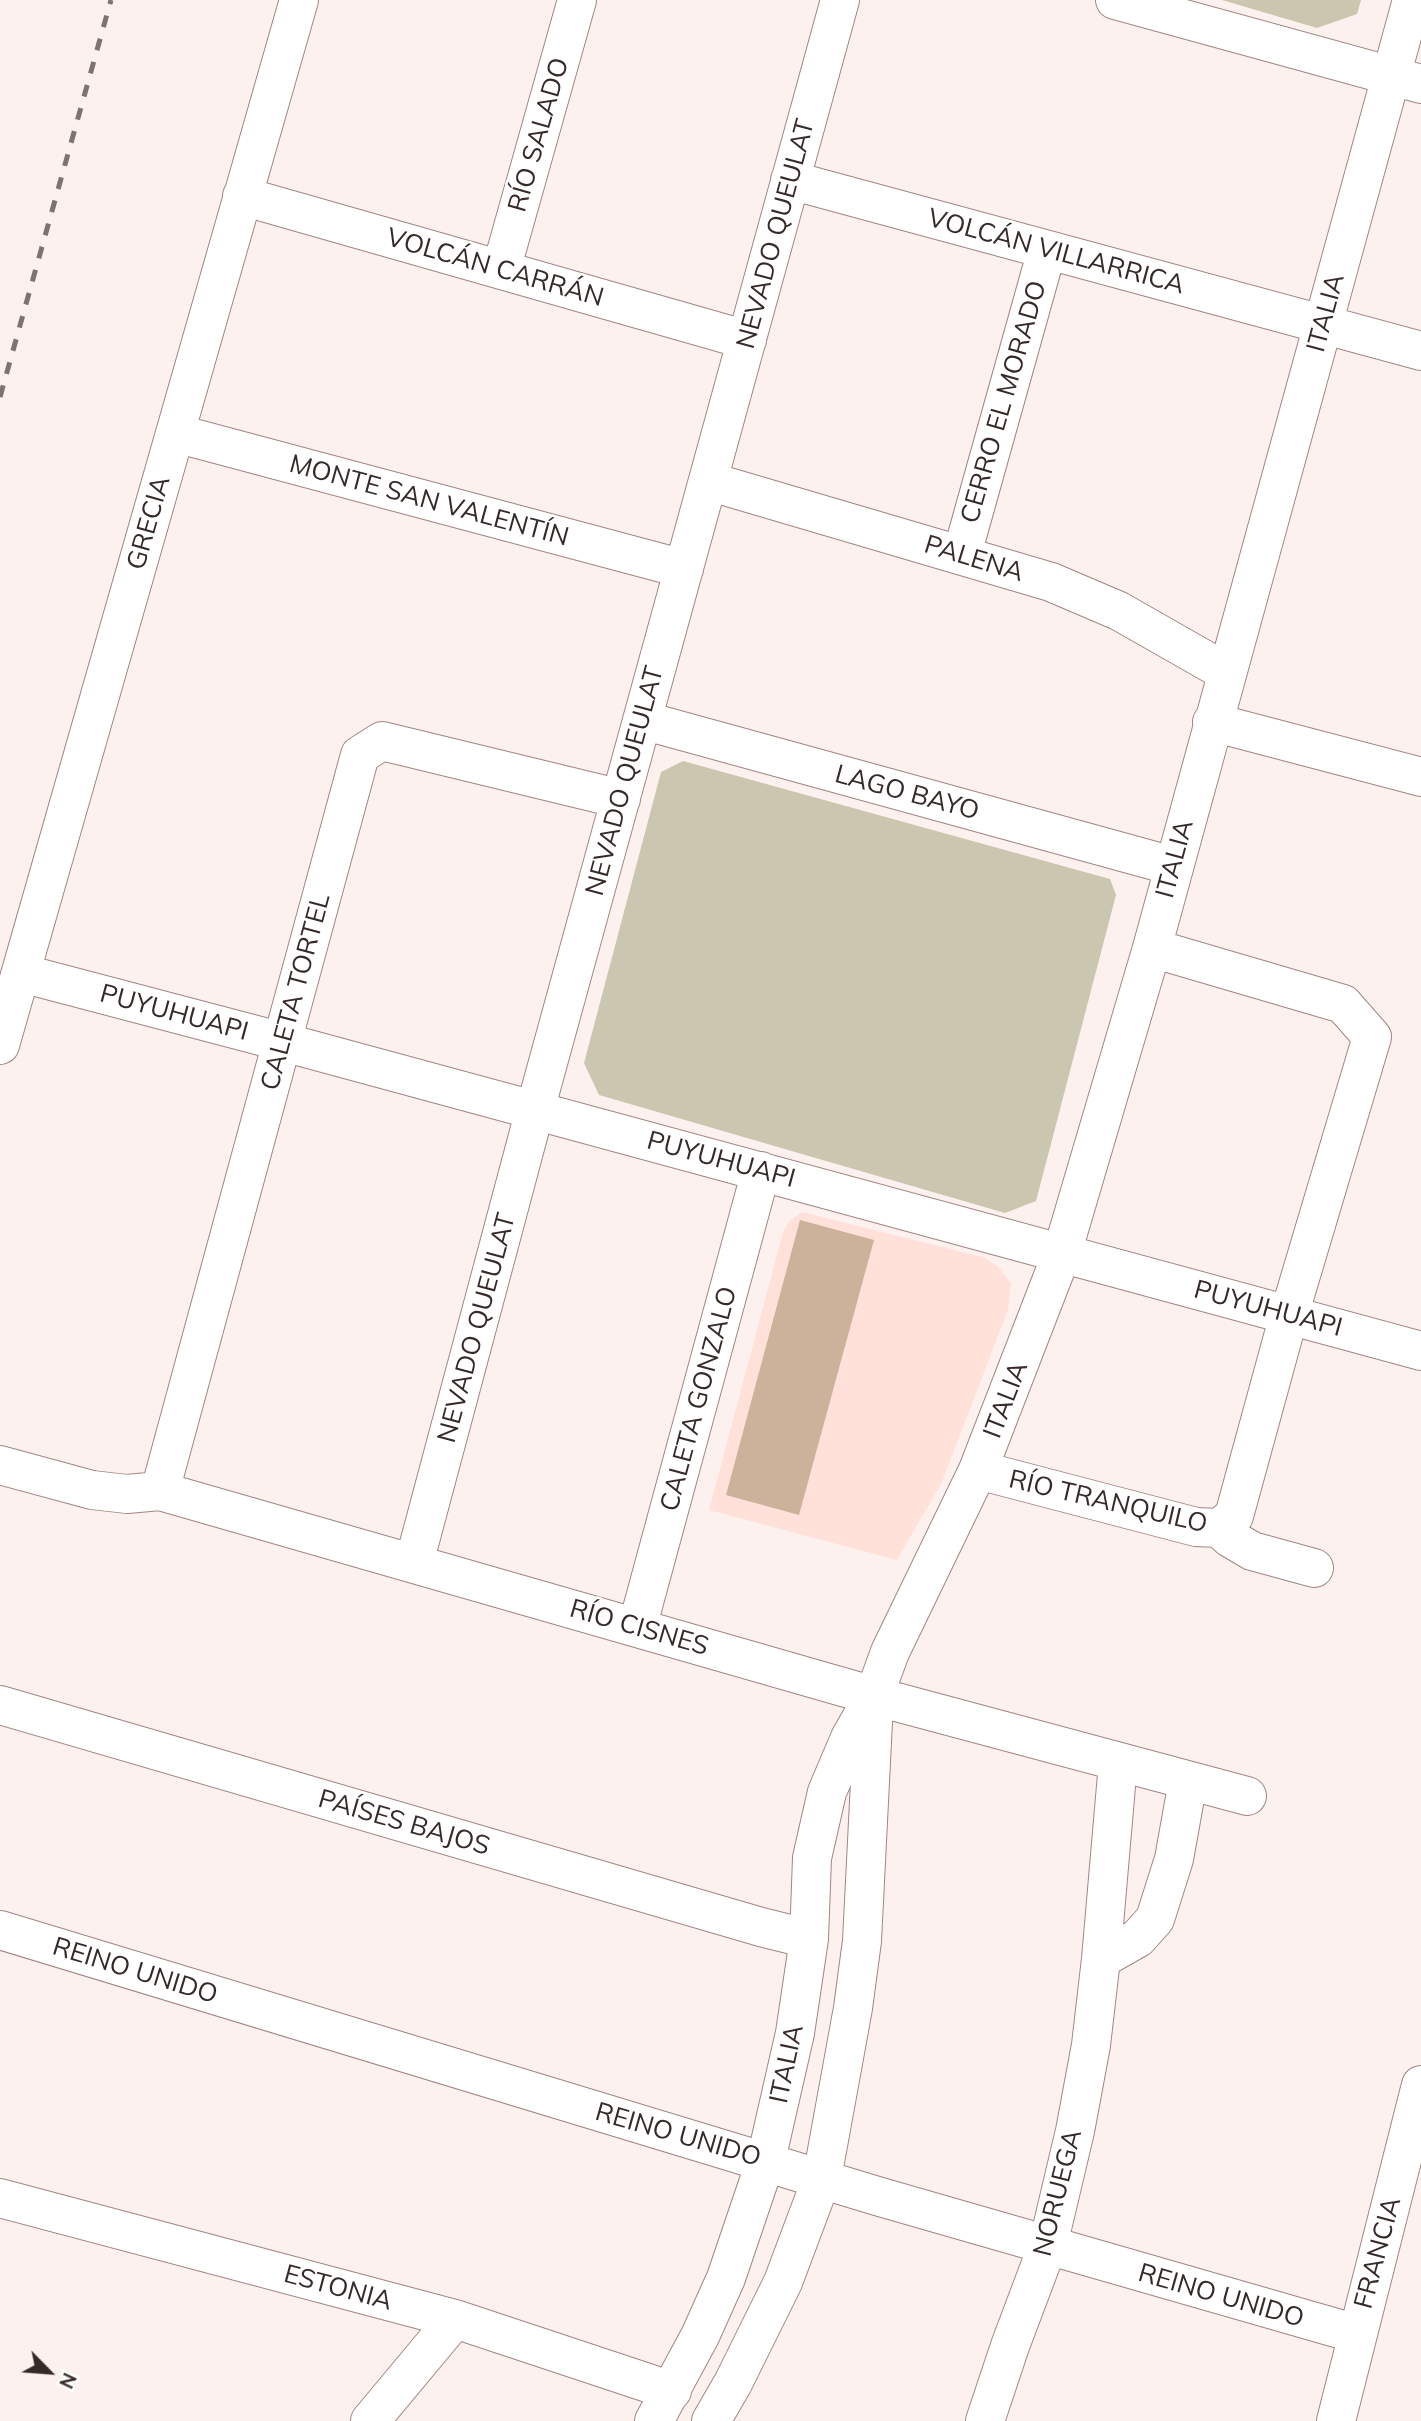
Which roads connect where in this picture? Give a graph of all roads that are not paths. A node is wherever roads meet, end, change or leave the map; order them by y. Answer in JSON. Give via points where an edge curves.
{"nodes":[{"id":1,"x":299,"y":0,"type":"edge"},
{"id":2,"x":577,"y":0,"type":"edge"},
{"id":3,"x":840,"y":0,"type":"edge"},
{"id":4,"x":1115,"y":0,"type":"edge"},
{"id":5,"x":1412,"y":0,"type":"edge"},
{"id":6,"x":1406,"y":80,"type":"edge"},
{"id":7,"x":790,"y":180,"type":"junction"},
{"id":8,"x":243,"y":196,"type":"junction"},
{"id":9,"x":1047,"y":250,"type":"junction"},
{"id":10,"x":501,"y":270,"type":"junction"},
{"id":11,"x":1322,"y":324,"type":"junction"},
{"id":12,"x":747,"y":340,"type":"junction"},
{"id":13,"x":1421,"y":351,"type":"edge"},
{"id":14,"x":175,"y":433,"type":"junction"},
{"id":15,"x":708,"y":481,"type":"junction"},
{"id":16,"x":962,"y":554,"type":"junction"},
{"id":17,"x":684,"y":569,"type":"junction"},
{"id":18,"x":1226,"y":673,"type":"junction"},
{"id":19,"x":642,"y":720,"type":"junction"},
{"id":20,"x":1212,"y":722,"type":"junction"},
{"id":21,"x":1421,"y":777,"type":"edge"},
{"id":22,"x":621,"y":799,"type":"junction"},
{"id":23,"x":1173,"y":866,"type":"junction"},
{"id":24,"x":1152,"y":948,"type":"junction"},
{"id":25,"x":20,"y":973,"type":"junction"},
{"id":26,"x":283,"y":1042,"type":"junction"},
{"id":27,"x":0,"y":1045,"type":"edge"},
{"id":28,"x":535,"y":1110,"type":"junction"},
{"id":29,"x":761,"y":1171,"type":"junction"},
{"id":30,"x":1062,"y":1252,"type":"junction"},
{"id":31,"x":1289,"y":1315,"type":"junction"},
{"id":32,"x":1421,"y":1351,"type":"edge"},
{"id":33,"x":0,"y":1465,"type":"edge"},
{"id":34,"x":978,"y":1470,"type":"junction"},
{"id":35,"x":160,"y":1491,"type":"junction"},
{"id":36,"x":1219,"y":1528,"type":"junction"},
{"id":37,"x":414,"y":1563,"type":"junction"},
{"id":38,"x":1314,"y":1568,"type":"dead end"},
{"id":39,"x":637,"y":1628,"type":"junction"},
{"id":40,"x":874,"y":1696,"type":"junction"},
{"id":41,"x":0,"y":1705,"type":"edge"},
{"id":42,"x":1118,"y":1763,"type":"junction"},
{"id":43,"x":1188,"y":1781,"type":"junction"},
{"id":44,"x":1247,"y":1796,"type":"dead end"},
{"id":45,"x":0,"y":1930,"type":"edge"},
{"id":46,"x":809,"y":1939,"type":"junction"},
{"id":47,"x":1101,"y":1959,"type":"junction"},
{"id":48,"x":1421,"y":2085,"type":"edge"},
{"id":49,"x":766,"y":2160,"type":"junction"},
{"id":50,"x":822,"y":2178,"type":"junction"},
{"id":51,"x":0,"y":2198,"type":"edge"},
{"id":52,"x":1048,"y":2245,"type":"junction"},
{"id":53,"x":455,"y":2319,"type":"junction"},
{"id":54,"x":1357,"y":2334,"type":"junction"},
{"id":55,"x":663,"y":2406,"type":"edge"},
{"id":56,"x":370,"y":2421,"type":"edge"},
{"id":57,"x":711,"y":2421,"type":"edge"},
{"id":58,"x":985,"y":2421,"type":"edge"},
{"id":59,"x":1336,"y":2421,"type":"edge"}],
"edges":[{"from":1,"to":8,"type":"street","name":"GRECIA"},
{"from":2,"to":10,"type":"street","name":"RÍO SALADO"},
{"from":3,"to":7,"type":"street","name":"NEVADO QUEULAT"},
{"from":4,"to":6,"type":"street"},
{"from":5,"to":6,"type":"street","name":"ITALIA"},
{"from":6,"to":11,"type":"street","name":"ITALIA"},
{"from":7,"to":9,"type":"street","name":"VOLCÁN VILLARRICA"},
{"from":7,"to":12,"type":"street","name":"NEVADO QUEULAT"},
{"from":8,"to":10,"type":"street","name":"VOLCÁN CARRÁN"},
{"from":8,"to":14,"type":"street","name":"GRECIA"},
{"from":9,"to":11,"type":"street","name":"VOLCÁN VILLARRICA"},
{"from":9,"to":16,"type":"street","name":"CERRO EL MORADO"},
{"from":10,"to":12,"type":"street","name":"VOLCÁN CARRÁN"},
{"from":11,"to":13,"type":"street","name":"VOLCÁN VILLARRICA"},
{"from":11,"to":18,"type":"street","name":"ITALIA"},
{"from":12,"to":15,"type":"street","name":"NEVADO QUEULAT"},
{"from":14,"to":17,"type":"street","name":"MONTE SAN VALENTÍN"},
{"from":14,"to":25,"type":"street","name":"GRECIA"},
{"from":15,"to":16,"type":"street","name":"PALENA"},
{"from":15,"to":17,"type":"street","name":"NEVADO QUEULAT"},
{"from":16,"to":18,"type":"street","name":"PALENA","via":[[1051,582],[1119,611]]},
{"from":17,"to":19,"type":"street","name":"NEVADO QUEULAT"},
{"from":18,"to":20,"type":"street","name":"ITALIA"},
{"from":19,"to":22,"type":"street","name":"NEVADO QUEULAT"},
{"from":19,"to":23,"type":"street","name":"LAGO BAYO"},
{"from":20,"to":21,"type":"street"},
{"from":20,"to":23,"type":"street","name":"ITALIA"},
{"from":22,"to":26,"type":"street","name":"CALETA TORTEL","via":[[382,741],[360,755]]},
{"from":22,"to":28,"type":"street","name":"NEVADO QUEULAT"},
{"from":23,"to":24,"type":"street","name":"ITALIA"},
{"from":24,"to":30,"type":"street","name":"ITALIA"},
{"from":24,"to":31,"type":"street","via":[[1343,1004],[1371,1037]]},
{"from":25,"to":26,"type":"street","name":"PUYUHUAPI"},
{"from":25,"to":27,"type":"street","name":"GRECIA"},
{"from":26,"to":28,"type":"street","name":"PUYUHUAPI"},
{"from":26,"to":35,"type":"street","name":"CALETA TORTEL"},
{"from":28,"to":29,"type":"street","name":"PUYUHUAPI"},
{"from":28,"to":37,"type":"street","name":"NEVADO QUEULAT"},
{"from":29,"to":30,"type":"street","name":"PUYUHUAPI"},
{"from":29,"to":39,"type":"street","name":"CALETA GONZALO"},
{"from":30,"to":31,"type":"street","name":"PUYUHUAPI"},
{"from":30,"to":34,"type":"street","name":"ITALIA"},
{"from":31,"to":32,"type":"street","name":"PUYUHUAPI"},
{"from":31,"to":36,"type":"street","via":[[1234,1516]]},
{"from":33,"to":35,"type":"street","via":[[92,1490]]},
{"from":34,"to":36,"type":"street","name":"RÍO TRANQUILO","via":[[1196,1527]]},
{"from":34,"to":40,"type":"street","name":"ITALIA","via":[[890,1652]]},
{"from":35,"to":37,"type":"street","name":"RÍO CISNES"},
{"from":36,"to":38,"type":"street","name":"RÍO TRANQUILO","via":[[1252,1551]]},
{"from":37,"to":39,"type":"street","name":"RÍO CISNES"},
{"from":39,"to":40,"type":"street","name":"RÍO CISNES"},
{"from":40,"to":42,"type":"street","name":"RÍO CISNES"},
{"from":40,"to":46,"type":"street","name":"ITALIA","via":[[827,1792],[812,1858]]},
{"from":40,"to":50,"type":"street","name":"ITALIA","via":[[862,1941]]},
{"from":41,"to":46,"type":"street","name":"PAÍSES BAJOS"},
{"from":42,"to":43,"type":"street","name":"RÍO CISNES"},
{"from":42,"to":47,"type":"street","name":"NORUEGA"},
{"from":43,"to":44,"type":"street","name":"RÍO CISNES"},
{"from":43,"to":47,"type":"street","via":[[1174,1859],[1155,1919],[1138,1938]]},
{"from":45,"to":49,"type":"street","name":"REINO UNIDO"},
{"from":46,"to":49,"type":"street","name":"ITALIA","via":[[795,2034]]},
{"from":47,"to":52,"type":"street","name":"NORUEGA","via":[[1091,2045]]},
{"from":48,"to":54,"type":"street","name":"FRANCIA"},
{"from":49,"to":50,"type":"street","name":"REINO UNIDO"},
{"from":49,"to":55,"type":"street","name":"ITALIA","via":[[726,2278]]},
{"from":50,"to":52,"type":"street","name":"REINO UNIDO"},
{"from":50,"to":57,"type":"street","name":"ITALIA","via":[[783,2282]]},
{"from":51,"to":53,"type":"street","name":"ESTONIA"},
{"from":52,"to":54,"type":"street","name":"REINO UNIDO"},
{"from":52,"to":58,"type":"street","name":"NORUEGA"},
{"from":53,"to":55,"type":"street","name":"ESTONIA"},
{"from":53,"to":56,"type":"street"},
{"from":54,"to":59,"type":"street","name":"FRANCIA"}]}
